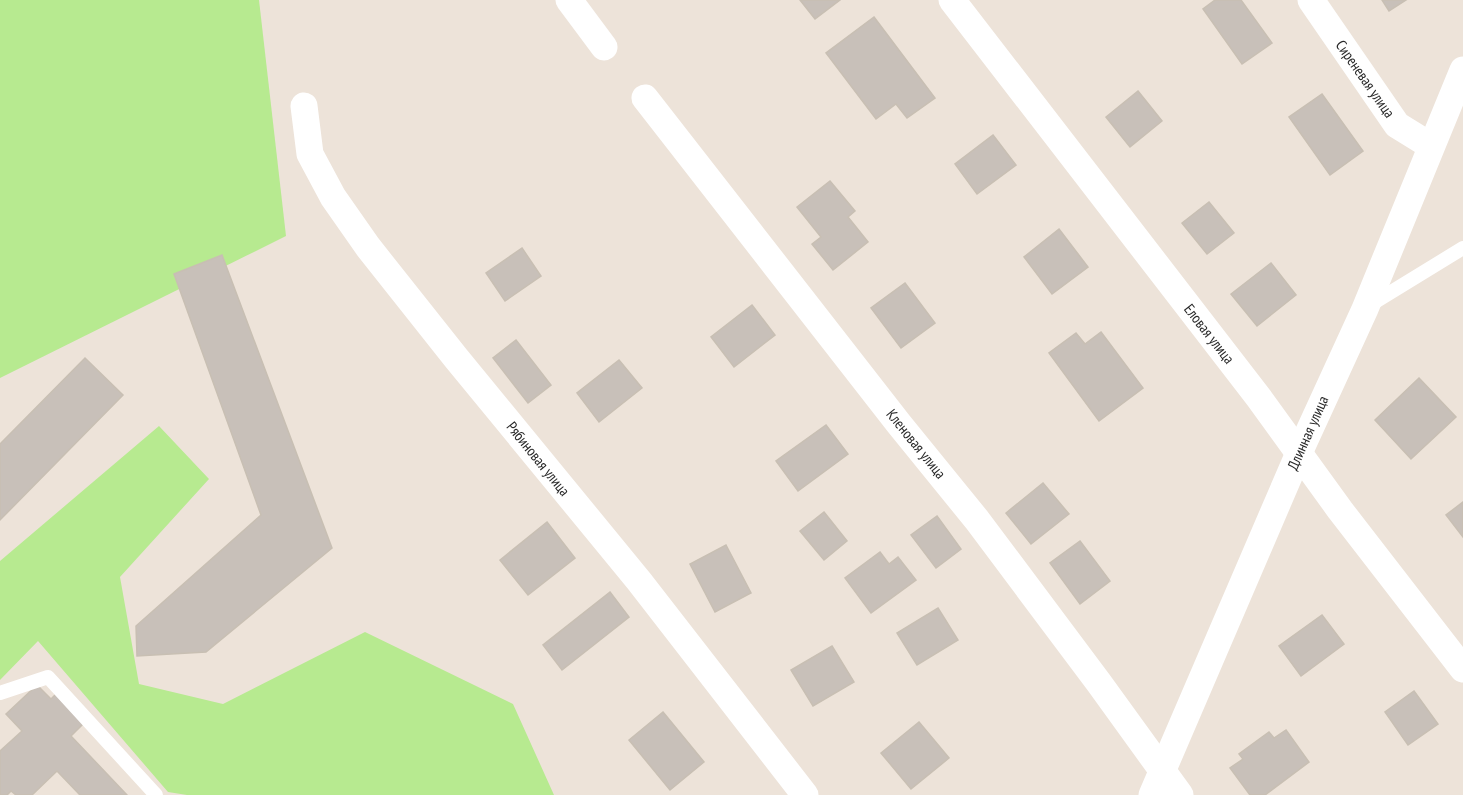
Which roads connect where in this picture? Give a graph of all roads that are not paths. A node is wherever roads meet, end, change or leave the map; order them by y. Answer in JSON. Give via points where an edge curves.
{"nodes":[{"id":1,"x":569,"y":0,"type":"edge"},
{"id":2,"x":952,"y":0,"type":"edge"},
{"id":3,"x":1311,"y":0,"type":"edge"},
{"id":4,"x":604,"y":47,"type":"dead end"},
{"id":5,"x":1463,"y":70,"type":"edge"},
{"id":6,"x":645,"y":99,"type":"dead end"},
{"id":7,"x":304,"y":106,"type":"dead end"},
{"id":8,"x":1431,"y":146,"type":"junction"},
{"id":9,"x":1463,"y":248,"type":"edge"},
{"id":10,"x":1365,"y":309,"type":"junction"},
{"id":11,"x":1299,"y":453,"type":"junction"},
{"id":12,"x":1463,"y":669,"type":"edge"},
{"id":13,"x":0,"y":693,"type":"edge"},
{"id":14,"x":1157,"y":783,"type":"edge"},
{"id":15,"x":156,"y":795,"type":"edge"},
{"id":16,"x":805,"y":795,"type":"edge"},
{"id":17,"x":1180,"y":795,"type":"edge"}],
"edges":[{"from":1,"to":4,"type":"street"},
{"from":2,"to":11,"type":"street","name":"Еловая улица"},
{"from":3,"to":8,"type":"street","name":"Сиреневая улица","via":[[1397,125]]},
{"from":5,"to":8,"type":"street","name":"Длинная улица"},
{"from":6,"to":14,"type":"street","name":"Кленовая улица","via":[[977,520],[1099,683]]},
{"from":7,"to":16,"type":"street","name":"Рябиновая улица","via":[[310,153],[333,197],[368,247],[639,581]]},
{"from":8,"to":10,"type":"street","name":"Длинная улица"},
{"from":9,"to":10,"type":"lane"},
{"from":10,"to":11,"type":"street","name":"Длинная улица"},
{"from":11,"to":12,"type":"street","name":"Еловая улица"},
{"from":11,"to":14,"type":"street","name":"Длинная улица"},
{"from":13,"to":15,"type":"lane","via":[[48,677]]},
{"from":14,"to":17,"type":"street","name":"Кленовая улица"}]}
